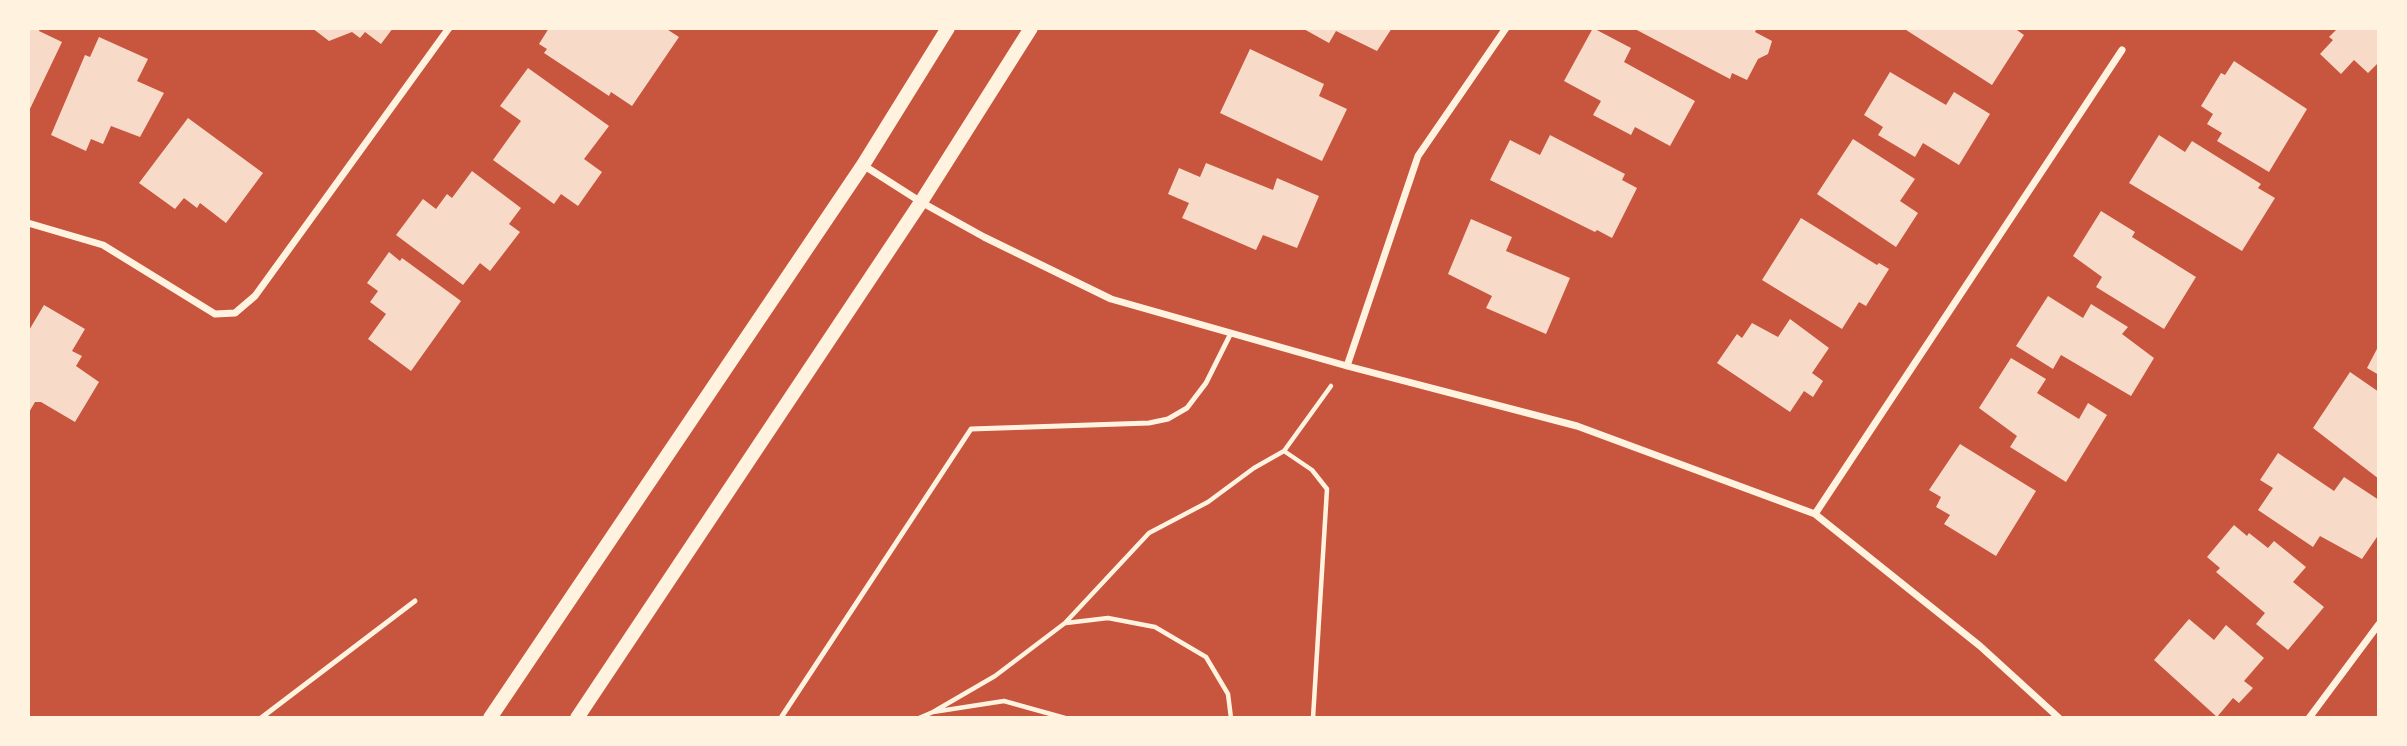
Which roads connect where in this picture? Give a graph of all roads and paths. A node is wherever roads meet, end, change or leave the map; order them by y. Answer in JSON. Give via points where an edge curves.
{"nodes":[{"id":1,"x":449,"y":28,"type":"edge"},
{"id":2,"x":948,"y":28,"type":"edge"},
{"id":3,"x":1031,"y":28,"type":"edge"},
{"id":4,"x":1506,"y":28,"type":"edge"},
{"id":5,"x":2122,"y":50,"type":"dead end"},
{"id":6,"x":863,"y":165,"type":"junction"},
{"id":7,"x":920,"y":202,"type":"junction"},
{"id":8,"x":28,"y":223,"type":"edge"},
{"id":9,"x":1231,"y":333,"type":"junction"},
{"id":10,"x":1347,"y":366,"type":"junction"},
{"id":11,"x":1284,"y":451,"type":"junction"},
{"id":12,"x":1815,"y":514,"type":"junction"},
{"id":13,"x":415,"y":601,"type":"dead end"},
{"id":14,"x":1065,"y":623,"type":"junction"},
{"id":15,"x":2379,"y":624,"type":"edge"},
{"id":16,"x":933,"y":712,"type":"junction"},
{"id":17,"x":782,"y":716,"type":"edge"},
{"id":18,"x":261,"y":718,"type":"edge"},
{"id":19,"x":490,"y":718,"type":"edge"},
{"id":20,"x":577,"y":718,"type":"edge"},
{"id":21,"x":919,"y":718,"type":"edge"},
{"id":22,"x":1065,"y":718,"type":"edge"},
{"id":23,"x":1231,"y":718,"type":"edge"},
{"id":24,"x":1313,"y":718,"type":"edge"},
{"id":25,"x":2059,"y":718,"type":"edge"},
{"id":26,"x":2309,"y":718,"type":"edge"}],
"edges":[{"from":1,"to":8,"type":"street","via":[[255,296],[235,313],[215,314],[103,245]]},
{"from":2,"to":6,"type":"main road"},
{"from":3,"to":7,"type":"main road"},
{"from":4,"to":10,"type":"street","via":[[1418,156]]},
{"from":5,"to":12,"type":"street"},
{"from":6,"to":7,"type":"street"},
{"from":6,"to":19,"type":"main road"},
{"from":7,"to":9,"type":"street","via":[[1111,299]]},
{"from":7,"to":20,"type":"main road"},
{"from":9,"to":10,"type":"street"},
{"from":9,"to":17,"type":"lane","via":[[1206,383],[1187,408],[1168,419],[971,429]]},
{"from":10,"to":11,"type":"path"},
{"from":10,"to":12,"type":"street","via":[[1577,426]]},
{"from":11,"to":14,"type":"path","via":[[1208,502],[1149,533]]},
{"from":11,"to":24,"type":"path","via":[[1312,470],[1327,489]]},
{"from":12,"to":25,"type":"street","via":[[1980,646]]},
{"from":13,"to":18,"type":"lane"},
{"from":14,"to":16,"type":"path","via":[[995,676]]},
{"from":14,"to":23,"type":"path","via":[[1108,618],[1155,627],[1206,657],[1227,694]]},
{"from":15,"to":26,"type":"street"},
{"from":16,"to":21,"type":"path"},
{"from":16,"to":22,"type":"path","via":[[1004,701]]}]}
